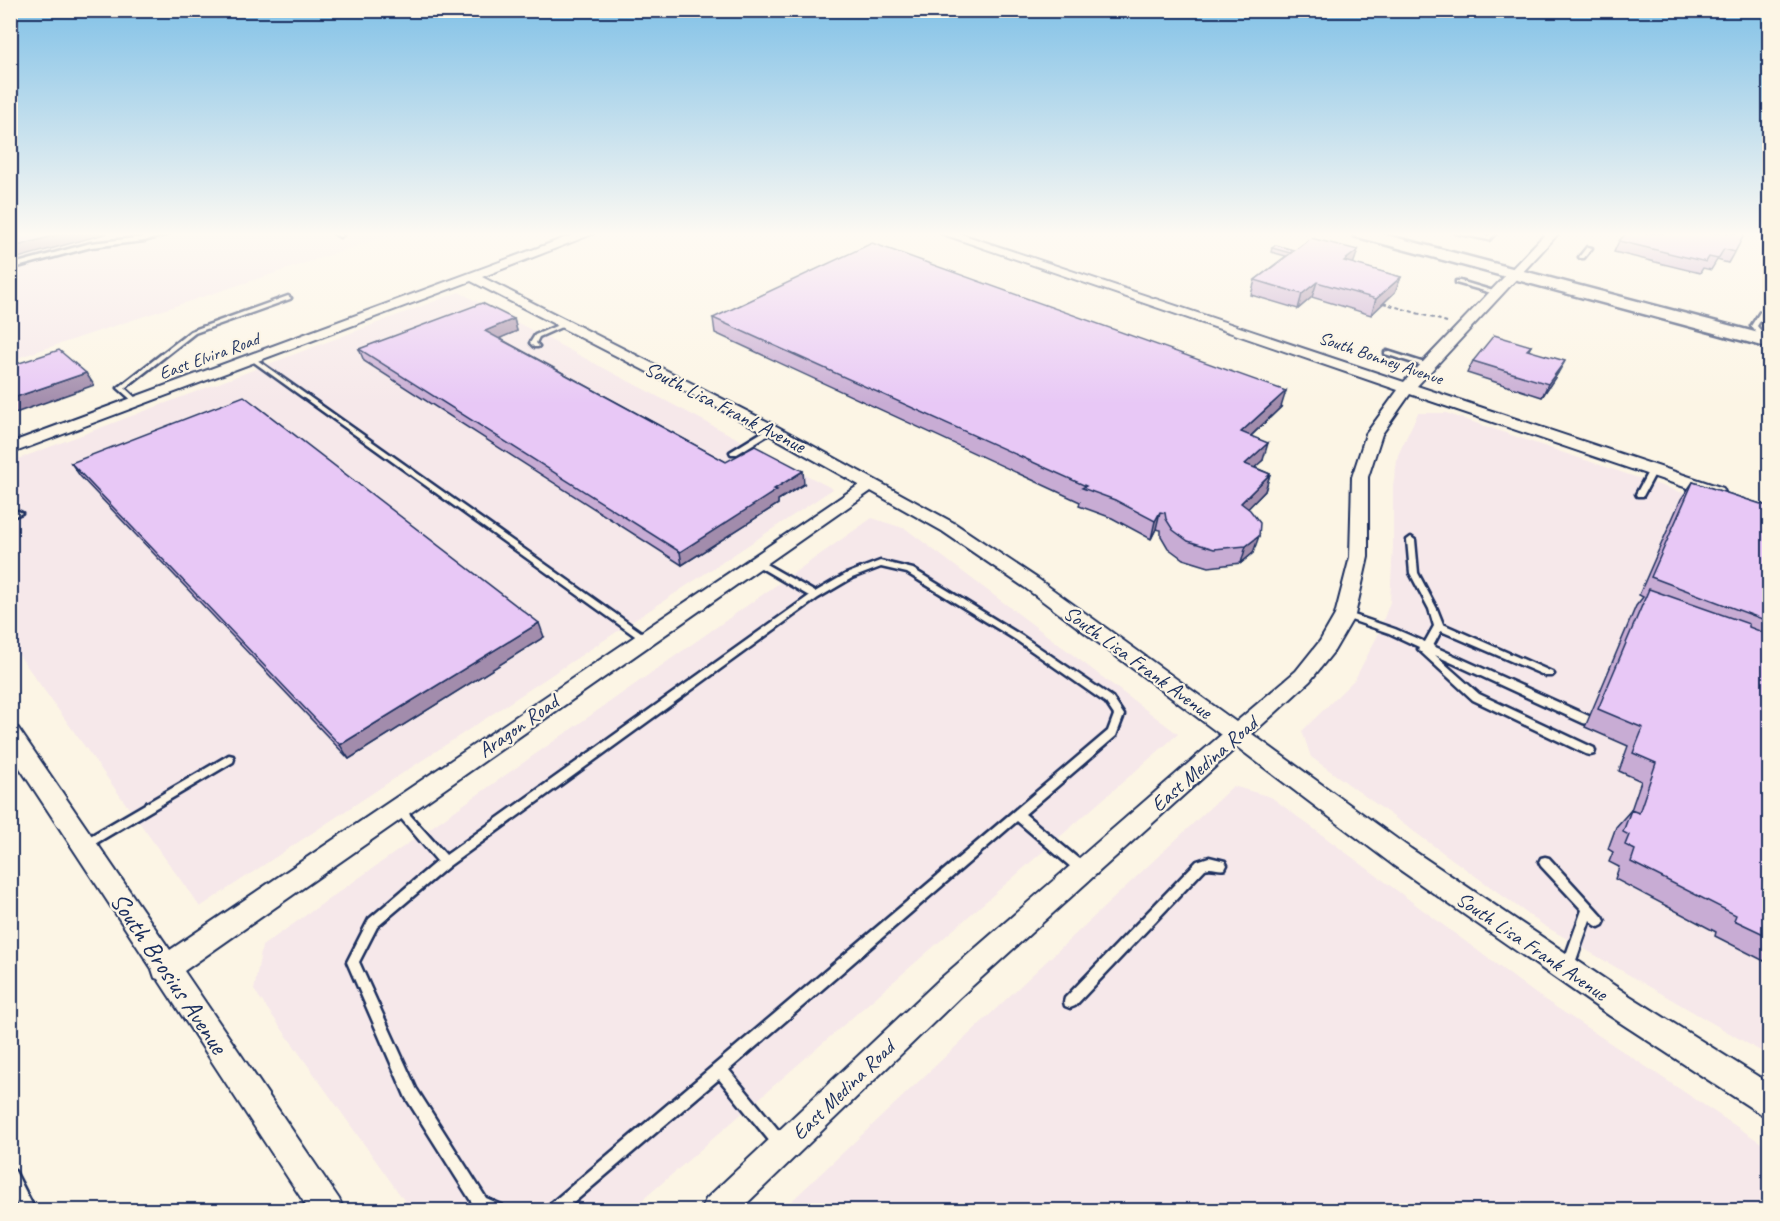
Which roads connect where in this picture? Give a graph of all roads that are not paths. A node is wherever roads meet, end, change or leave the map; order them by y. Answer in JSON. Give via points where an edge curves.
{"nodes":[{"id":1,"x":438,"y":290,"type":"edge"},
{"id":2,"x":498,"y":290,"type":"edge"},
{"id":3,"x":1117,"y":290,"type":"edge"},
{"id":4,"x":1486,"y":290,"type":"edge"},
{"id":5,"x":1500,"y":290,"type":"edge"},
{"id":6,"x":1575,"y":290,"type":"edge"},
{"id":7,"x":1497,"y":293,"type":"junction"},
{"id":8,"x":288,"y":298,"type":"dead end"},
{"id":9,"x":1770,"y":312,"type":"edge"},
{"id":10,"x":565,"y":324,"type":"junction"},
{"id":11,"x":1768,"y":340,"type":"edge"},
{"id":12,"x":536,"y":346,"type":"dead end"},
{"id":13,"x":1387,"y":353,"type":"dead end"},
{"id":14,"x":253,"y":359,"type":"junction"},
{"id":15,"x":1429,"y":366,"type":"junction"},
{"id":16,"x":1408,"y":387,"type":"junction"},
{"id":17,"x":137,"y":402,"type":"junction"},
{"id":18,"x":772,"y":430,"type":"junction"},
{"id":19,"x":10,"y":449,"type":"edge"},
{"id":20,"x":734,"y":452,"type":"dead end"},
{"id":21,"x":1653,"y":470,"type":"junction"},
{"id":22,"x":872,"y":483,"type":"junction"},
{"id":23,"x":1641,"y":494,"type":"dead end"},
{"id":24,"x":1727,"y":495,"type":"edge"},
{"id":25,"x":1411,"y":540,"type":"dead end"},
{"id":26,"x":757,"y":562,"type":"junction"},
{"id":27,"x":815,"y":596,"type":"junction"},
{"id":28,"x":1345,"y":615,"type":"junction"},
{"id":29,"x":1439,"y":626,"type":"junction"},
{"id":30,"x":645,"y":639,"type":"junction"},
{"id":31,"x":1427,"y":649,"type":"junction"},
{"id":32,"x":1549,"y":674,"type":"dead end"},
{"id":33,"x":1587,"y":720,"type":"dead end"},
{"id":34,"x":10,"y":734,"type":"edge"},
{"id":35,"x":1237,"y":734,"type":"junction"},
{"id":36,"x":1590,"y":751,"type":"dead end"},
{"id":37,"x":229,"y":759,"type":"dead end"},
{"id":38,"x":398,"y":809,"type":"junction"},
{"id":39,"x":1017,"y":814,"type":"junction"},
{"id":40,"x":83,"y":846,"type":"junction"},
{"id":41,"x":1545,"y":861,"type":"dead end"},
{"id":42,"x":445,"y":862,"type":"junction"},
{"id":43,"x":1221,"y":865,"type":"dead end"},
{"id":44,"x":1083,"y":870,"type":"junction"},
{"id":45,"x":1588,"y":909,"type":"junction"},
{"id":46,"x":1599,"y":921,"type":"dead end"},
{"id":47,"x":165,"y":969,"type":"junction"},
{"id":48,"x":1567,"y":970,"type":"junction"},
{"id":49,"x":1070,"y":1002,"type":"dead end"},
{"id":50,"x":720,"y":1069,"type":"junction"},
{"id":51,"x":1770,"y":1102,"type":"edge"},
{"id":52,"x":783,"y":1147,"type":"junction"},
{"id":53,"x":10,"y":1176,"type":"edge"},
{"id":54,"x":28,"y":1210,"type":"edge"},
{"id":55,"x":328,"y":1210,"type":"edge"},
{"id":56,"x":497,"y":1210,"type":"edge"},
{"id":57,"x":554,"y":1210,"type":"edge"},
{"id":58,"x":717,"y":1210,"type":"edge"}],
"edges":[{"from":1,"to":14,"type":"street","name":"East Elvira Road"},
{"from":2,"to":10,"type":"street","name":"South Lisa Frank Avenue"},
{"from":3,"to":16,"type":"street","name":"South Bonney Avenue"},
{"from":4,"to":7,"type":"lane"},
{"from":5,"to":7,"type":"street","name":"East Medina Road"},
{"from":6,"to":11,"type":"street"},
{"from":7,"to":15,"type":"street","name":"East Medina Road"},
{"from":8,"to":17,"type":"lane","via":[[193,332],[121,388]]},
{"from":9,"to":11,"type":"lane","via":[[1762,313],[1754,326]]},
{"from":10,"to":12,"type":"lane","via":[[537,336],[533,344]]},
{"from":10,"to":18,"type":"street","name":"South Lisa Frank Avenue"},
{"from":13,"to":15,"type":"lane"},
{"from":14,"to":17,"type":"street","name":"East Elvira Road"},
{"from":14,"to":30,"type":"lane"},
{"from":15,"to":16,"type":"street","name":"East Medina Road"},
{"from":16,"to":21,"type":"street","name":"South Bonney Avenue"},
{"from":16,"to":28,"type":"street","name":"East Medina Road","via":[[1374,434],[1360,477],[1359,557]]},
{"from":17,"to":19,"type":"street","name":"East Elvira Road"},
{"from":18,"to":20,"type":"lane"},
{"from":18,"to":22,"type":"street","name":"South Lisa Frank Avenue"},
{"from":21,"to":23,"type":"lane"},
{"from":21,"to":24,"type":"street","name":"South Bonney Avenue"},
{"from":22,"to":26,"type":"street","name":"Aragon Road"},
{"from":22,"to":35,"type":"street","name":"South Lisa Frank Avenue","via":[[948,527],[1031,583]]},
{"from":25,"to":29,"type":"lane","via":[[1414,573]]},
{"from":26,"to":27,"type":"lane"},
{"from":26,"to":30,"type":"street","name":"Aragon Road"},
{"from":27,"to":39,"type":"lane","via":[[880,564],[910,571],[1019,638],[1109,700],[1119,715],[1112,733]]},
{"from":27,"to":42,"type":"lane"},
{"from":28,"to":31,"type":"lane"},
{"from":28,"to":35,"type":"street","name":"East Medina Road","via":[[1303,676]]},
{"from":29,"to":31,"type":"lane"},
{"from":29,"to":32,"type":"lane"},
{"from":30,"to":38,"type":"street","name":"Aragon Road"},
{"from":31,"to":33,"type":"lane"},
{"from":31,"to":36,"type":"lane","via":[[1476,697]]},
{"from":34,"to":40,"type":"street","name":"South Brosius Avenue"},
{"from":35,"to":44,"type":"street","name":"East Medina Road"},
{"from":35,"to":48,"type":"street","name":"South Lisa Frank Avenue","via":[[1402,857]]},
{"from":37,"to":40,"type":"lane"},
{"from":38,"to":42,"type":"lane"},
{"from":38,"to":47,"type":"street","name":"Aragon Road"},
{"from":39,"to":44,"type":"lane"},
{"from":39,"to":50,"type":"lane"},
{"from":40,"to":47,"type":"street","name":"South Brosius Avenue"},
{"from":41,"to":45,"type":"lane"},
{"from":42,"to":56,"type":"lane","via":[[373,923],[353,962],[411,1094],[481,1204]]},
{"from":43,"to":49,"type":"lane","via":[[1201,865]]},
{"from":44,"to":52,"type":"street","name":"East Medina Road","via":[[950,988]]},
{"from":45,"to":46,"type":"lane"},
{"from":45,"to":48,"type":"lane"},
{"from":47,"to":55,"type":"street","name":"South Brosius Avenue"},
{"from":48,"to":51,"type":"street","name":"South Lisa Frank Avenue"},
{"from":50,"to":52,"type":"lane"},
{"from":50,"to":57,"type":"lane"},
{"from":52,"to":58,"type":"street","name":"East Medina Road"},
{"from":53,"to":54,"type":"lane"}]}
